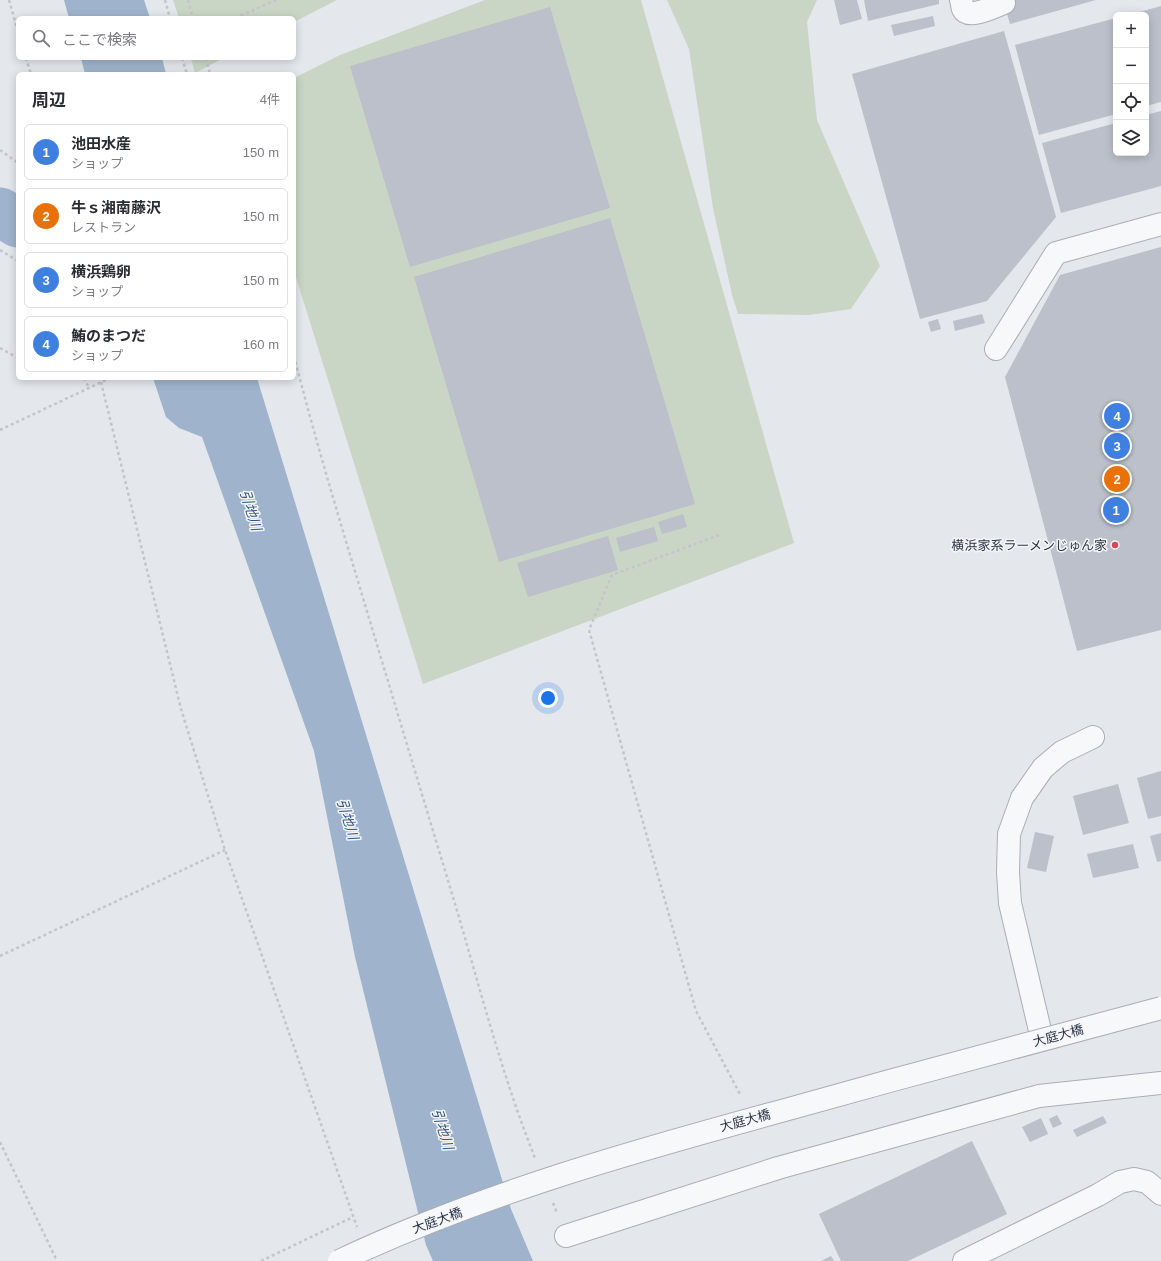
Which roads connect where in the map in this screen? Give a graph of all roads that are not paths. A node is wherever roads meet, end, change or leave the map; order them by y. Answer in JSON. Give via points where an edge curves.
{"nodes":[{"id":1,"x":961,"y":0,"type":"edge"},
{"id":2,"x":1004,"y":3,"type":"dead end"},
{"id":3,"x":1161,"y":224,"type":"edge"},
{"id":4,"x":996,"y":349,"type":"dead end"},
{"id":5,"x":1093,"y":737,"type":"dead end"},
{"id":6,"x":1161,"y":1008,"type":"edge"},
{"id":7,"x":1042,"y":1040,"type":"junction"},
{"id":8,"x":1161,"y":1083,"type":"edge"},
{"id":9,"x":1161,"y":1194,"type":"edge"},
{"id":10,"x":566,"y":1236,"type":"road end"},
{"id":11,"x":339,"y":1261,"type":"edge"},
{"id":12,"x":964,"y":1261,"type":"edge"}],
"edges":[{"from":1,"to":2,"type":"street","via":[[964,10],[973,14]]},
{"from":3,"to":4,"type":"street","via":[[1056,253]]},
{"from":5,"to":7,"type":"street","via":[[1062,752],[1043,768],[1022,798],[1009,834],[1010,903]]},
{"from":6,"to":7,"type":"street","name":"大庭大橋","bridge":true},
{"from":7,"to":11,"type":"street","name":"大庭大橋","bridge":true,"via":[[692,1135],[526,1187],[386,1239]]},
{"from":8,"to":10,"type":"street","via":[[1039,1096],[778,1168]]},
{"from":9,"to":12,"type":"street","via":[[1147,1182],[1134,1178],[1120,1182]]}]}
